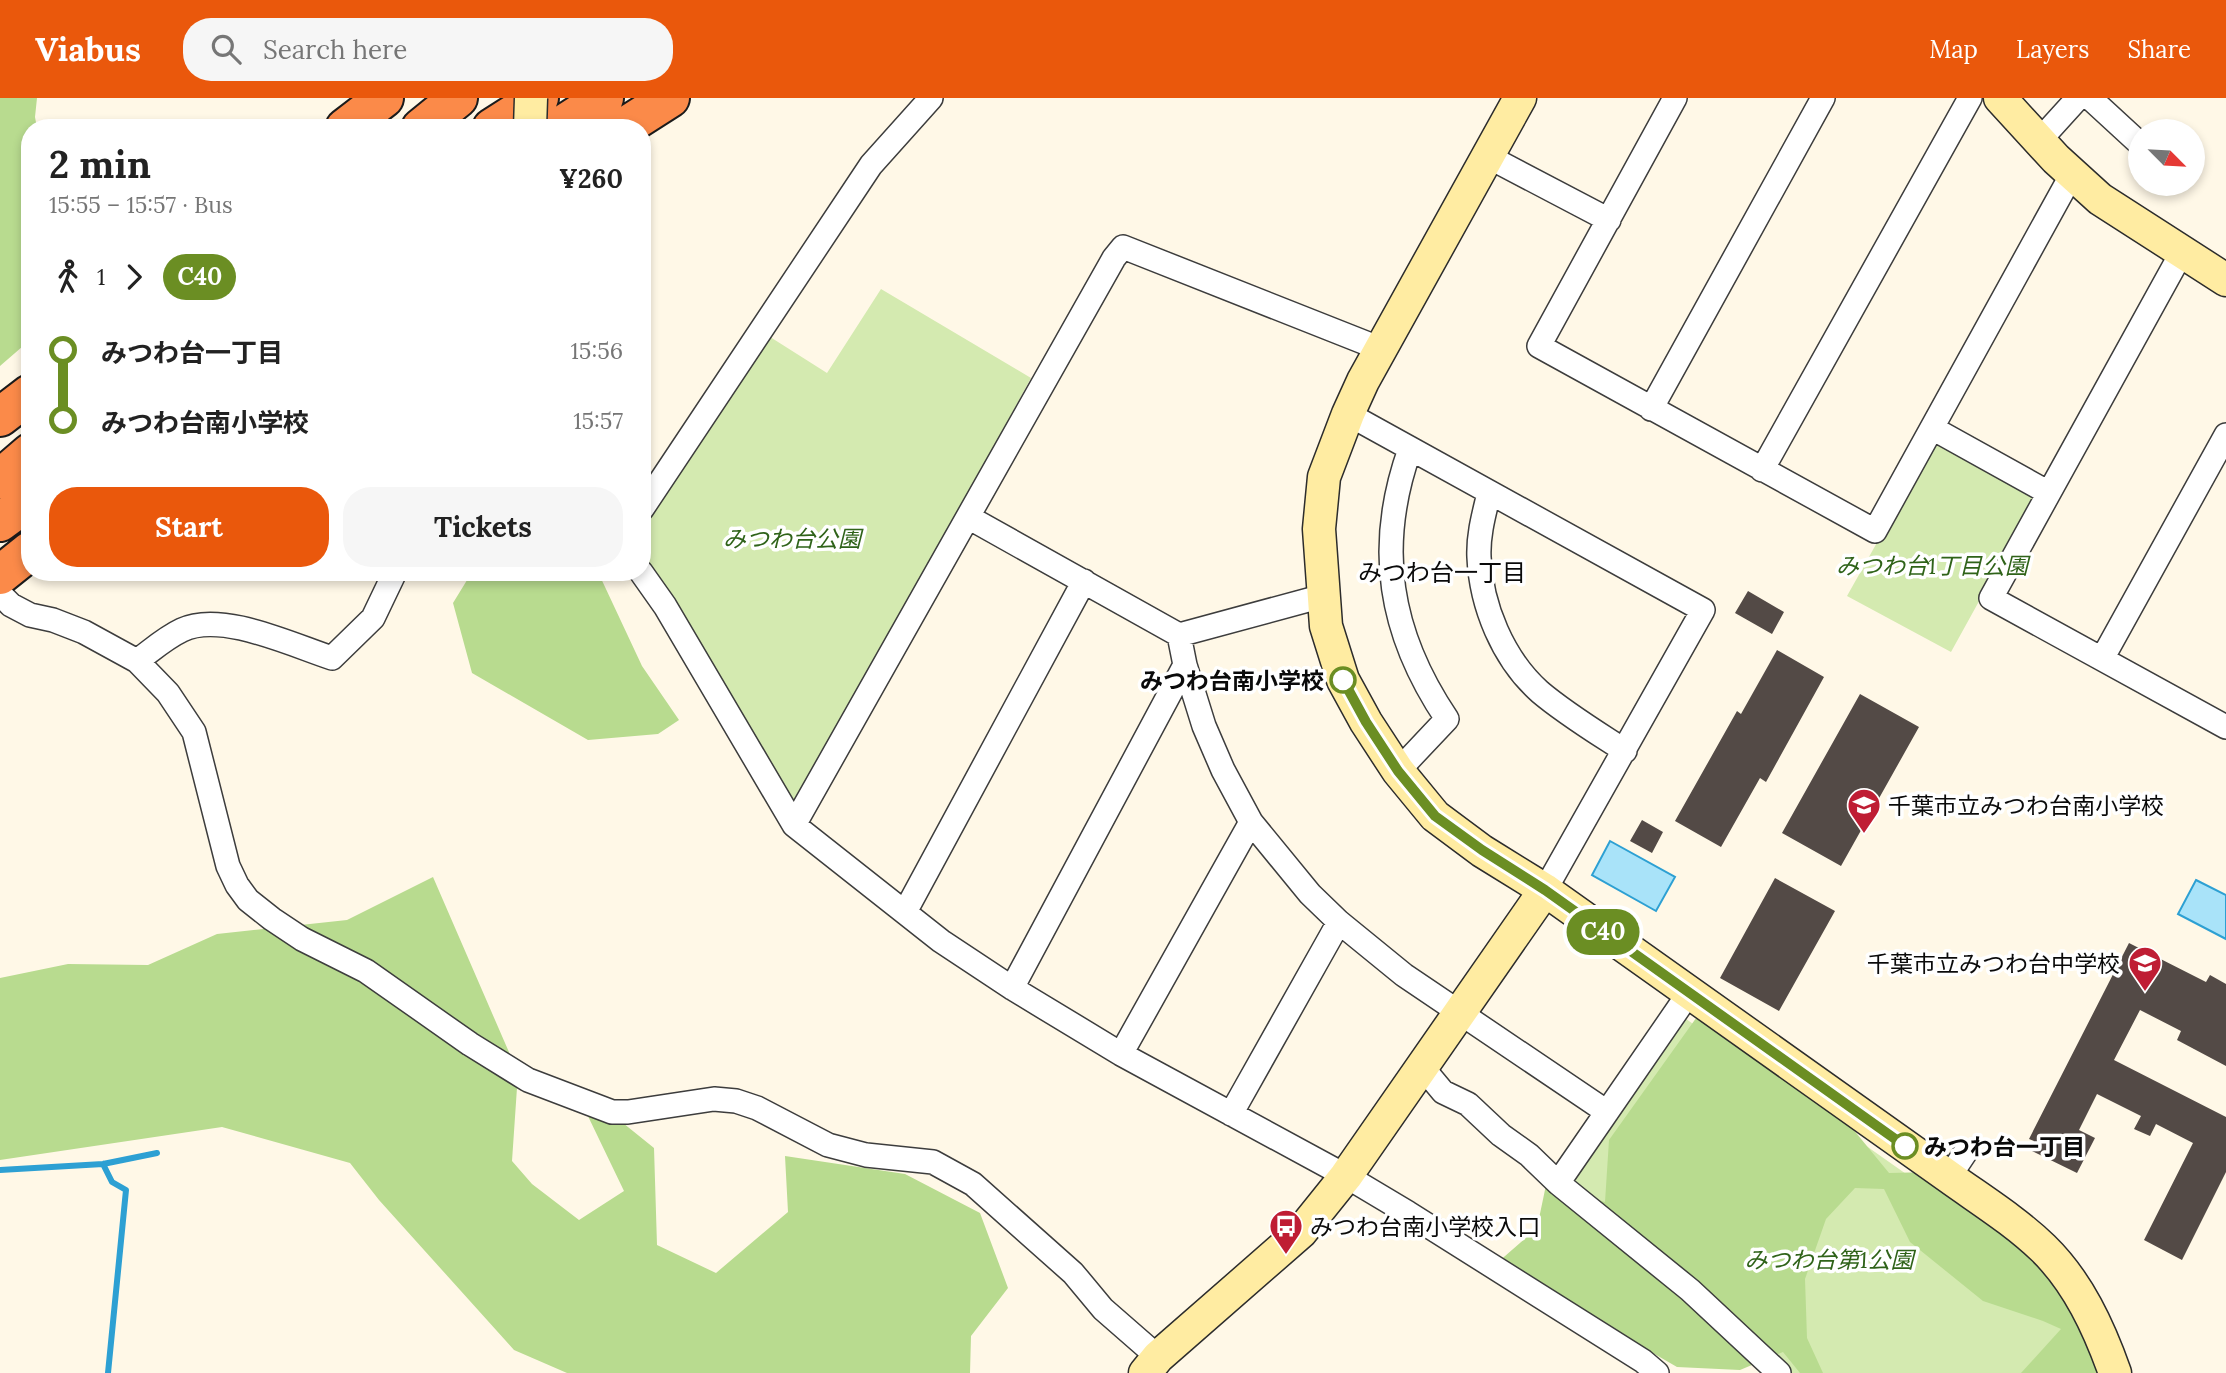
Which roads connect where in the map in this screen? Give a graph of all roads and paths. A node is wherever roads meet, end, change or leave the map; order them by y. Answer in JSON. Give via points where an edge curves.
{"nodes":[{"id":1,"x":384,"y":98,"type":"edge"},
{"id":2,"x":458,"y":98,"type":"edge"},
{"id":3,"x":531,"y":98,"type":"edge"},
{"id":4,"x":539,"y":98,"type":"edge"},
{"id":5,"x":604,"y":98,"type":"edge"},
{"id":6,"x":670,"y":98,"type":"edge"},
{"id":7,"x":931,"y":98,"type":"edge"},
{"id":8,"x":1520,"y":98,"type":"edge"},
{"id":9,"x":1675,"y":98,"type":"edge"},
{"id":10,"x":1823,"y":98,"type":"edge"},
{"id":11,"x":1970,"y":98,"type":"edge"},
{"id":12,"x":2000,"y":98,"type":"edge"},
{"id":13,"x":2078,"y":98,"type":"edge"},
{"id":14,"x":2090,"y":98,"type":"edge"},
{"id":15,"x":357,"y":119,"type":"edge"},
{"id":16,"x":432,"y":119,"type":"edge"},
{"id":17,"x":506,"y":119,"type":"edge"},
{"id":18,"x":530,"y":119,"type":"edge"},
{"id":19,"x":572,"y":119,"type":"edge"},
{"id":20,"x":637,"y":119,"type":"edge"},
{"id":21,"x":2128,"y":133,"type":"edge"},
{"id":22,"x":2039,"y":141,"type":"junction"},
{"id":23,"x":1487,"y":156,"type":"junction"},
{"id":24,"x":2072,"y":174,"type":"junction"},
{"id":25,"x":1609,"y":220,"type":"junction"},
{"id":26,"x":2182,"y":252,"type":"junction"},
{"id":27,"x":2226,"y":280,"type":"edge"},
{"id":28,"x":1381,"y":349,"type":"junction"},
{"id":29,"x":21,"y":401,"type":"edge"},
{"id":30,"x":1651,"y":409,"type":"junction"},
{"id":31,"x":1348,"y":414,"type":"junction"},
{"id":32,"x":0,"y":417,"type":"edge"},
{"id":33,"x":1932,"y":428,"type":"junction"},
{"id":34,"x":2226,"y":435,"type":"edge"},
{"id":35,"x":1410,"y":449,"type":"junction"},
{"id":36,"x":21,"y":462,"type":"edge"},
{"id":37,"x":1762,"y":471,"type":"junction"},
{"id":38,"x":0,"y":479,"type":"edge"},
{"id":39,"x":1489,"y":493,"type":"junction"},
{"id":40,"x":2049,"y":493,"type":"junction"},
{"id":41,"x":651,"y":495,"type":"edge"},
{"id":42,"x":21,"y":506,"type":"edge"},
{"id":43,"x":968,"y":517,"type":"junction"},
{"id":44,"x":0,"y":522,"type":"edge"},
{"id":45,"x":21,"y":558,"type":"edge"},
{"id":46,"x":0,"y":575,"type":"edge"},
{"id":47,"x":391,"y":581,"type":"edge"},
{"id":48,"x":647,"y":581,"type":"edge"},
{"id":49,"x":1084,"y":581,"type":"junction"},
{"id":50,"x":0,"y":594,"type":"edge"},
{"id":51,"x":1323,"y":596,"type":"junction"},
{"id":52,"x":1179,"y":635,"type":"junction"},
{"id":53,"x":2102,"y":659,"type":"junction"},
{"id":54,"x":137,"y":661,"type":"junction"},
{"id":55,"x":1185,"y":665,"type":"junction"},
{"id":56,"x":2224,"y":720,"type":"edge"},
{"id":57,"x":1625,"y":751,"type":"junction"},
{"id":58,"x":1398,"y":771,"type":"junction"},
{"id":59,"x":1251,"y":822,"type":"junction"},
{"id":60,"x":794,"y":825,"type":"junction"},
{"id":61,"x":1545,"y":890,"type":"junction"},
{"id":62,"x":905,"y":912,"type":"junction"},
{"id":63,"x":1339,"y":922,"type":"junction"},
{"id":64,"x":1012,"y":988,"type":"junction"},
{"id":65,"x":1689,"y":993,"type":"junction"},
{"id":66,"x":1461,"y":1013,"type":"junction"},
{"id":67,"x":1121,"y":1054,"type":"junction"},
{"id":68,"x":1423,"y":1068,"type":"junction"},
{"id":69,"x":1607,"y":1112,"type":"junction"},
{"id":70,"x":1231,"y":1114,"type":"junction"},
{"id":71,"x":1346,"y":1177,"type":"junction"},
{"id":72,"x":1558,"y":1183,"type":"junction"},
{"id":73,"x":1152,"y":1365,"type":"edge"},
{"id":74,"x":1657,"y":1373,"type":"edge"},
{"id":75,"x":1779,"y":1373,"type":"edge"},
{"id":76,"x":2115,"y":1373,"type":"edge"}],
"edges":[{"from":1,"to":15,"type":"highway"},
{"from":2,"to":16,"type":"highway"},
{"from":3,"to":18,"type":"street","bridge":true},
{"from":4,"to":17,"type":"highway"},
{"from":5,"to":19,"type":"highway"},
{"from":6,"to":20,"type":"highway"},
{"from":7,"to":41,"type":"street","via":[[871,165]]},
{"from":8,"to":23,"type":"street"},
{"from":9,"to":25,"type":"street"},
{"from":10,"to":30,"type":"street"},
{"from":11,"to":37,"type":"street"},
{"from":12,"to":22,"type":"street"},
{"from":13,"to":22,"type":"street"},
{"from":14,"to":21,"type":"street"},
{"from":22,"to":24,"type":"street"},
{"from":23,"to":25,"type":"street"},
{"from":23,"to":28,"type":"street"},
{"from":24,"to":26,"type":"street","via":[[2100,199]]},
{"from":24,"to":33,"type":"street"},
{"from":25,"to":30,"type":"street","via":[[1539,346]]},
{"from":26,"to":27,"type":"street"},
{"from":26,"to":40,"type":"street"},
{"from":28,"to":31,"type":"street"},
{"from":28,"to":43,"type":"street","via":[[1123,247]]},
{"from":29,"to":32,"type":"highway"},
{"from":30,"to":37,"type":"street"},
{"from":31,"to":35,"type":"street"},
{"from":31,"to":51,"type":"street","via":[[1324,477],[1319,529]]},
{"from":33,"to":37,"type":"street","via":[[1875,531]]},
{"from":33,"to":40,"type":"street"},
{"from":34,"to":53,"type":"street"},
{"from":35,"to":39,"type":"street"},
{"from":35,"to":58,"type":"street","via":[[1395,502],[1392,579],[1411,657],[1447,719]]},
{"from":36,"to":38,"type":"highway"},
{"from":39,"to":57,"type":"street","via":[[1479,556],[1491,618],[1504,645],[1539,690]]},
{"from":39,"to":57,"type":"street","via":[[1703,610]]},
{"from":40,"to":53,"type":"street","via":[[1992,598]]},
{"from":42,"to":44,"type":"highway"},
{"from":43,"to":49,"type":"street"},
{"from":43,"to":60,"type":"street"},
{"from":45,"to":46,"type":"highway"},
{"from":47,"to":54,"type":"street","via":[[373,618],[332,658],[228,624],[206,623],[184,629]]},
{"from":48,"to":60,"type":"street"},
{"from":49,"to":52,"type":"street"},
{"from":49,"to":62,"type":"street"},
{"from":50,"to":54,"type":"street","via":[[30,615],[84,632]]},
{"from":51,"to":52,"type":"street"},
{"from":51,"to":58,"type":"street","via":[[1326,626],[1343,680]]},
{"from":52,"to":55,"type":"street"},
{"from":53,"to":56,"type":"street"},
{"from":54,"to":73,"type":"street","via":[[168,693],[194,732],[228,866],[248,900],[272,919],[366,971],[528,1080],[588,1104],[628,1112],[714,1099],[736,1101],[828,1145],[866,1155],[933,1162],[973,1184],[1073,1273]]},
{"from":55,"to":59,"type":"street","via":[[1204,726]]},
{"from":55,"to":64,"type":"street"},
{"from":57,"to":61,"type":"street"},
{"from":58,"to":61,"type":"street","via":[[1435,816]]},
{"from":59,"to":63,"type":"street"},
{"from":59,"to":67,"type":"street"},
{"from":60,"to":62,"type":"street"},
{"from":61,"to":65,"type":"street"},
{"from":61,"to":66,"type":"street"},
{"from":62,"to":64,"type":"street"},
{"from":63,"to":66,"type":"street","via":[[1404,975]]},
{"from":63,"to":70,"type":"street"},
{"from":64,"to":67,"type":"street"},
{"from":65,"to":69,"type":"street"},
{"from":65,"to":76,"type":"street","via":[[1957,1165],[2045,1250],[2073,1286],[2096,1323]]},
{"from":66,"to":68,"type":"street"},
{"from":66,"to":69,"type":"street"},
{"from":67,"to":70,"type":"street"},
{"from":68,"to":71,"type":"street"},
{"from":68,"to":72,"type":"street","via":[[1443,1092],[1468,1104]]},
{"from":69,"to":72,"type":"street"},
{"from":70,"to":71,"type":"street"},
{"from":71,"to":73,"type":"street","via":[[1282,1251]]},
{"from":71,"to":74,"type":"street"},
{"from":72,"to":75,"type":"street","via":[[1690,1290]]}]}
